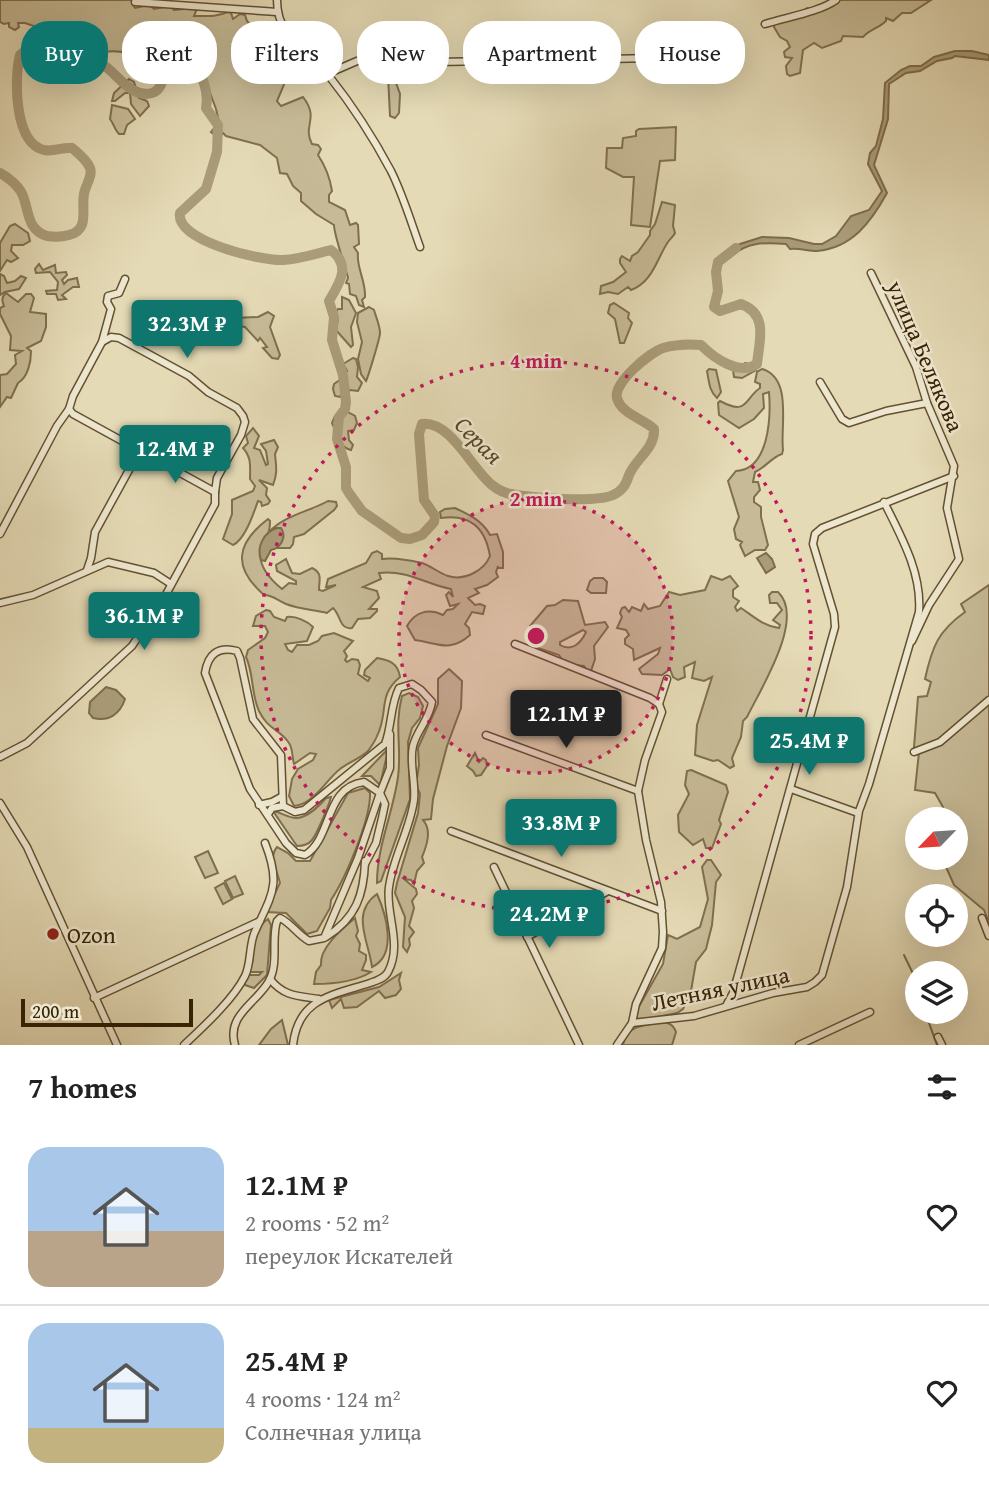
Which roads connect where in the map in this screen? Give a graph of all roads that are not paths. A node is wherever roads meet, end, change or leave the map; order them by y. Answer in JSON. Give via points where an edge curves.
{"nodes":[{"id":1,"x":277,"y":0,"type":"edge"},
{"id":2,"x":836,"y":0,"type":"edge"},
{"id":3,"x":135,"y":2,"type":"edge"},
{"id":4,"x":277,"y":12,"type":"junction"},
{"id":5,"x":280,"y":21,"type":"edge"},
{"id":6,"x":765,"y":24,"type":"dead end"},
{"id":7,"x":635,"y":58,"type":"edge"},
{"id":8,"x":343,"y":67,"type":"edge"},
{"id":9,"x":334,"y":84,"type":"edge"},
{"id":10,"x":420,"y":247,"type":"dead end"},
{"id":11,"x":871,"y":273,"type":"dead end"},
{"id":12,"x":125,"y":279,"type":"dead end"},
{"id":13,"x":102,"y":342,"type":"junction"},
{"id":14,"x":820,"y":382,"type":"dead end"},
{"id":15,"x":927,"y":403,"type":"junction"},
{"id":16,"x":69,"y":409,"type":"junction"},
{"id":17,"x":140,"y":450,"type":"junction"},
{"id":18,"x":954,"y":475,"type":"junction"},
{"id":19,"x":215,"y":492,"type":"junction"},
{"id":20,"x":884,"y":502,"type":"junction"},
{"id":21,"x":0,"y":534,"type":"edge"},
{"id":22,"x":87,"y":570,"type":"junction"},
{"id":23,"x":171,"y":584,"type":"junction"},
{"id":24,"x":0,"y":603,"type":"edge"},
{"id":25,"x":515,"y":645,"type":"dead end"},
{"id":26,"x":908,"y":645,"type":"junction"},
{"id":27,"x":667,"y":679,"type":"dead end"},
{"id":28,"x":989,"y":700,"type":"edge"},
{"id":29,"x":659,"y":704,"type":"junction"},
{"id":30,"x":390,"y":732,"type":"junction"},
{"id":31,"x":486,"y":735,"type":"dead end"},
{"id":32,"x":915,"y":752,"type":"dead end"},
{"id":33,"x":0,"y":757,"type":"edge"},
{"id":34,"x":792,"y":789,"type":"junction"},
{"id":35,"x":638,"y":791,"type":"junction"},
{"id":36,"x":380,"y":793,"type":"junction"},
{"id":37,"x":281,"y":797,"type":"junction"},
{"id":38,"x":0,"y":803,"type":"edge"},
{"id":39,"x":260,"y":805,"type":"junction"},
{"id":40,"x":283,"y":806,"type":"junction"},
{"id":41,"x":858,"y":813,"type":"junction"},
{"id":42,"x":268,"y":814,"type":"junction"},
{"id":43,"x":451,"y":831,"type":"dead end"},
{"id":44,"x":365,"y":839,"type":"junction"},
{"id":45,"x":265,"y":843,"type":"dead end"},
{"id":46,"x":365,"y":864,"type":"junction"},
{"id":47,"x":494,"y":867,"type":"dead end"},
{"id":48,"x":608,"y":891,"type":"junction"},
{"id":49,"x":662,"y":911,"type":"junction"},
{"id":50,"x":982,"y":918,"type":"dead end"},
{"id":51,"x":262,"y":920,"type":"junction"},
{"id":52,"x":989,"y":936,"type":"edge"},
{"id":53,"x":324,"y":937,"type":"junction"},
{"id":54,"x":527,"y":937,"type":"junction"},
{"id":55,"x":270,"y":979,"type":"junction"},
{"id":56,"x":94,"y":998,"type":"junction"},
{"id":57,"x":319,"y":999,"type":"junction"},
{"id":58,"x":726,"y":1006,"type":"junction"},
{"id":59,"x":870,"y":1012,"type":"dead end"},
{"id":60,"x":632,"y":1023,"type":"junction"},
{"id":61,"x":938,"y":1037,"type":"dead end"},
{"id":62,"x":117,"y":1045,"type":"edge"},
{"id":63,"x":184,"y":1045,"type":"edge"},
{"id":64,"x":235,"y":1045,"type":"edge"},
{"id":65,"x":293,"y":1045,"type":"edge"},
{"id":66,"x":579,"y":1045,"type":"edge"},
{"id":67,"x":617,"y":1045,"type":"edge"},
{"id":68,"x":799,"y":1045,"type":"edge"},
{"id":69,"x":942,"y":1045,"type":"edge"}],
"edges":[{"from":1,"to":4,"type":"street"},
{"from":2,"to":6,"type":"street"},
{"from":3,"to":4,"type":"street"},
{"from":4,"to":5,"type":"street"},
{"from":7,"to":8,"type":"street","via":[[435,62],[390,55]]},
{"from":9,"to":10,"type":"street","via":[[392,173]]},
{"from":11,"to":15,"type":"street","name":"улица Белякова","via":[[916,367]]},
{"from":12,"to":13,"type":"street","via":[[119,293],[108,296],[111,309]]},
{"from":13,"to":16,"type":"street"},
{"from":13,"to":19,"type":"street","via":[[119,338],[237,408],[244,425],[217,478]]},
{"from":14,"to":15,"type":"street","via":[[849,423]]},
{"from":15,"to":18,"type":"street","name":"улица Белякова"},
{"from":16,"to":17,"type":"street"},
{"from":16,"to":21,"type":"street"},
{"from":17,"to":19,"type":"street"},
{"from":17,"to":22,"type":"street","via":[[95,532]]},
{"from":18,"to":20,"type":"street"},
{"from":18,"to":26,"type":"street","name":"улица Белякова","via":[[947,509],[958,559]]},
{"from":19,"to":23,"type":"street","via":[[215,504]]},
{"from":20,"to":26,"type":"street","name":"Летняя улица","via":[[910,555],[920,602]]},
{"from":20,"to":34,"type":"street","via":[[816,534],[813,544],[835,627]]},
{"from":22,"to":23,"type":"street","via":[[119,563],[154,573]]},
{"from":22,"to":24,"type":"street","via":[[33,595]]},
{"from":23,"to":33,"type":"street","via":[[132,646],[27,743]]},
{"from":25,"to":29,"type":"street"},
{"from":26,"to":41,"type":"street","name":"Летняя улица"},
{"from":27,"to":29,"type":"street"},
{"from":28,"to":32,"type":"street","via":[[940,742]]},
{"from":29,"to":35,"type":"street","via":[[662,712]]},
{"from":30,"to":36,"type":"street","via":[[390,768]]},
{"from":30,"to":40,"type":"street","via":[[376,753],[304,810],[295,812]]},
{"from":30,"to":57,"type":"street","via":[[399,688],[412,684],[432,702],[414,745],[414,798],[388,889],[394,941],[388,972],[374,982]]},
{"from":31,"to":35,"type":"street"},
{"from":34,"to":41,"type":"street"},
{"from":34,"to":58,"type":"street"},
{"from":35,"to":49,"type":"street"},
{"from":36,"to":42,"type":"street","via":[[365,782],[344,789],[305,855],[286,843]]},
{"from":36,"to":44,"type":"street"},
{"from":36,"to":46,"type":"street","via":[[384,811]]},
{"from":37,"to":39,"type":"street"},
{"from":37,"to":39,"type":"street","via":[[281,755],[253,719],[237,651],[212,653],[205,673]]},
{"from":37,"to":40,"type":"street"},
{"from":38,"to":56,"type":"street","via":[[27,847]]},
{"from":39,"to":42,"type":"street"},
{"from":40,"to":42,"type":"street"},
{"from":41,"to":58,"type":"street","name":"Летняя улица","via":[[847,887],[821,975],[807,987]]},
{"from":43,"to":48,"type":"street"},
{"from":44,"to":46,"type":"street"},
{"from":44,"to":53,"type":"street"},
{"from":45,"to":51,"type":"street","via":[[275,879]]},
{"from":46,"to":53,"type":"street","via":[[359,904]]},
{"from":47,"to":54,"type":"street"},
{"from":48,"to":49,"type":"street"},
{"from":48,"to":54,"type":"street"},
{"from":49,"to":60,"type":"street","via":[[662,948]]},
{"from":50,"to":52,"type":"street"},
{"from":51,"to":56,"type":"street"},
{"from":51,"to":63,"type":"street","via":[[253,936],[246,975]]},
{"from":53,"to":55,"type":"street","via":[[309,941],[281,918],[275,927]]},
{"from":54,"to":66,"type":"street"},
{"from":55,"to":57,"type":"street","via":[[278,990]]},
{"from":55,"to":64,"type":"street","via":[[240,1013],[234,1025]]},
{"from":56,"to":62,"type":"street"},
{"from":57,"to":65,"type":"street","via":[[304,1014]]},
{"from":58,"to":60,"type":"street","name":"Летняя улица","via":[[694,1016]]},
{"from":59,"to":68,"type":"street"},
{"from":60,"to":67,"type":"street"},
{"from":61,"to":69,"type":"street"}]}
